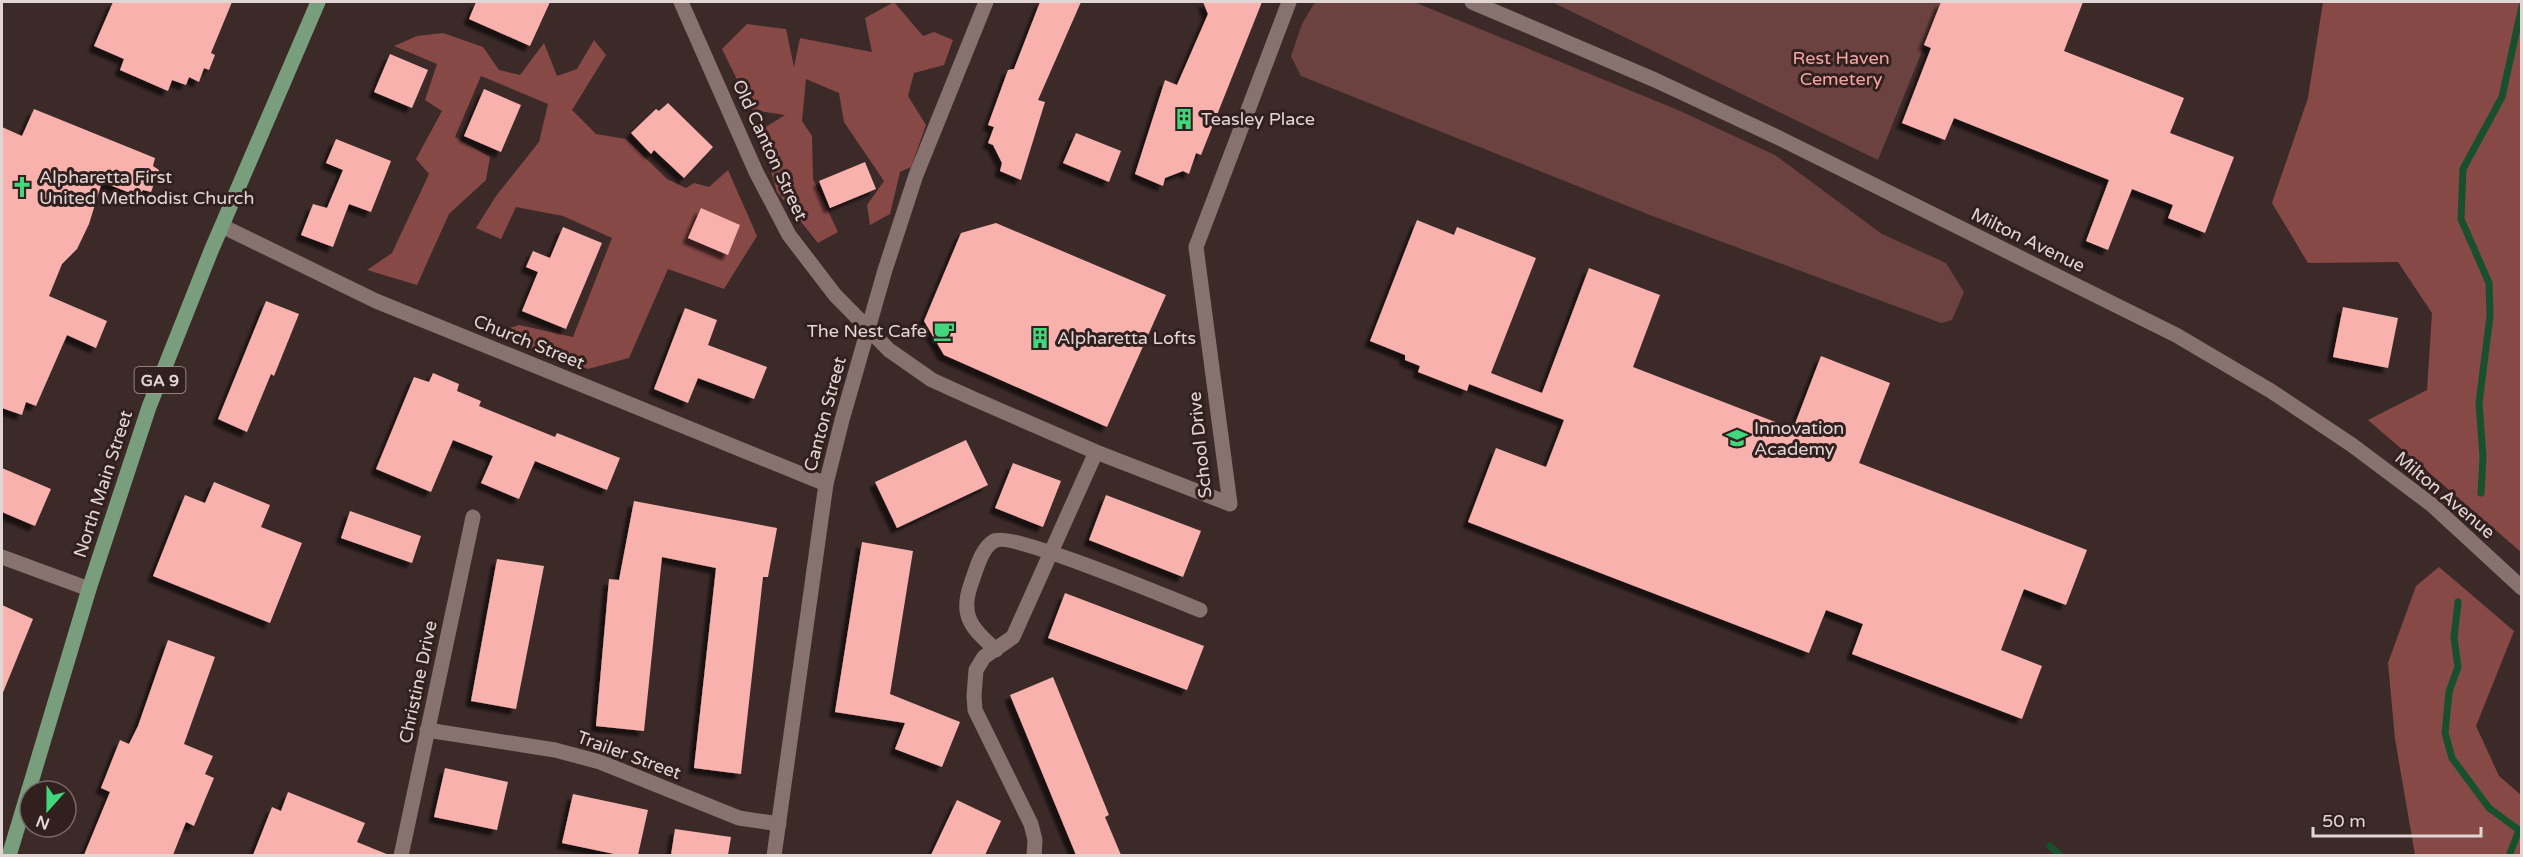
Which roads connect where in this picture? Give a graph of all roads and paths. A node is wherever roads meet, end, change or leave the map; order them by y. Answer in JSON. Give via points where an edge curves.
{"nodes":[{"id":1,"x":318,"y":2,"type":"edge"},
{"id":2,"x":681,"y":2,"type":"edge"},
{"id":3,"x":986,"y":2,"type":"edge"},
{"id":4,"x":1289,"y":2,"type":"edge"},
{"id":5,"x":1472,"y":2,"type":"edge"},
{"id":6,"x":222,"y":226,"type":"junction"},
{"id":7,"x":868,"y":329,"type":"junction"},
{"id":8,"x":1095,"y":452,"type":"junction"},
{"id":9,"x":826,"y":484,"type":"junction"},
{"id":10,"x":473,"y":517,"type":"dead end"},
{"id":11,"x":1050,"y":553,"type":"junction"},
{"id":12,"x":2,"y":557,"type":"edge"},
{"id":13,"x":2522,"y":588,"type":"edge"},
{"id":14,"x":89,"y":590,"type":"junction"},
{"id":15,"x":1200,"y":610,"type":"dead end"},
{"id":16,"x":996,"y":650,"type":"junction"},
{"id":17,"x":427,"y":730,"type":"junction"},
{"id":18,"x":778,"y":824,"type":"junction"},
{"id":19,"x":9,"y":855,"type":"edge"},
{"id":20,"x":401,"y":855,"type":"edge"},
{"id":21,"x":774,"y":855,"type":"edge"},
{"id":22,"x":1034,"y":855,"type":"edge"}],
"edges":[{"from":1,"to":6,"type":"main road","name":"North Main Street","number":"GA 9"},
{"from":2,"to":7,"type":"street","name":"Old Canton Street","via":[[756,172],[789,235],[835,295]]},
{"from":3,"to":7,"type":"street","name":"Canton Street","via":[[916,175]]},
{"from":4,"to":8,"type":"street","name":"School Drive","via":[[1196,247],[1230,504]]},
{"from":5,"to":13,"type":"street","name":"Milton Avenue","via":[[1716,108],[2176,335],[2352,445],[2432,505]]},
{"from":6,"to":9,"type":"street","name":"Church Street","via":[[376,301]]},
{"from":6,"to":14,"type":"main road","name":"North Main Street","number":"GA 9","via":[[149,407]]},
{"from":7,"to":8,"type":"street","name":"School Drive","via":[[889,350],[932,380]]},
{"from":7,"to":9,"type":"street","name":"Canton Street"},
{"from":8,"to":11,"type":"street"},
{"from":9,"to":18,"type":"street","name":"Canton Street"},
{"from":10,"to":17,"type":"street","name":"Christine Drive"},
{"from":11,"to":15,"type":"street"},
{"from":11,"to":16,"type":"street","via":[[1013,637]]},
{"from":11,"to":16,"type":"street","via":[[1005,539],[987,546],[966,601],[974,631]]},
{"from":12,"to":14,"type":"street"},
{"from":14,"to":19,"type":"main road","name":"North Main Street","number":"GA 9"},
{"from":16,"to":22,"type":"street","via":[[984,657],[976,669],[975,710],[1031,824]]},
{"from":17,"to":18,"type":"street","name":"Trailer Street","via":[[555,750],[600,762],[739,818]]},
{"from":17,"to":20,"type":"street","name":"Christine Drive"},
{"from":18,"to":21,"type":"street","name":"Canton Street"}]}
